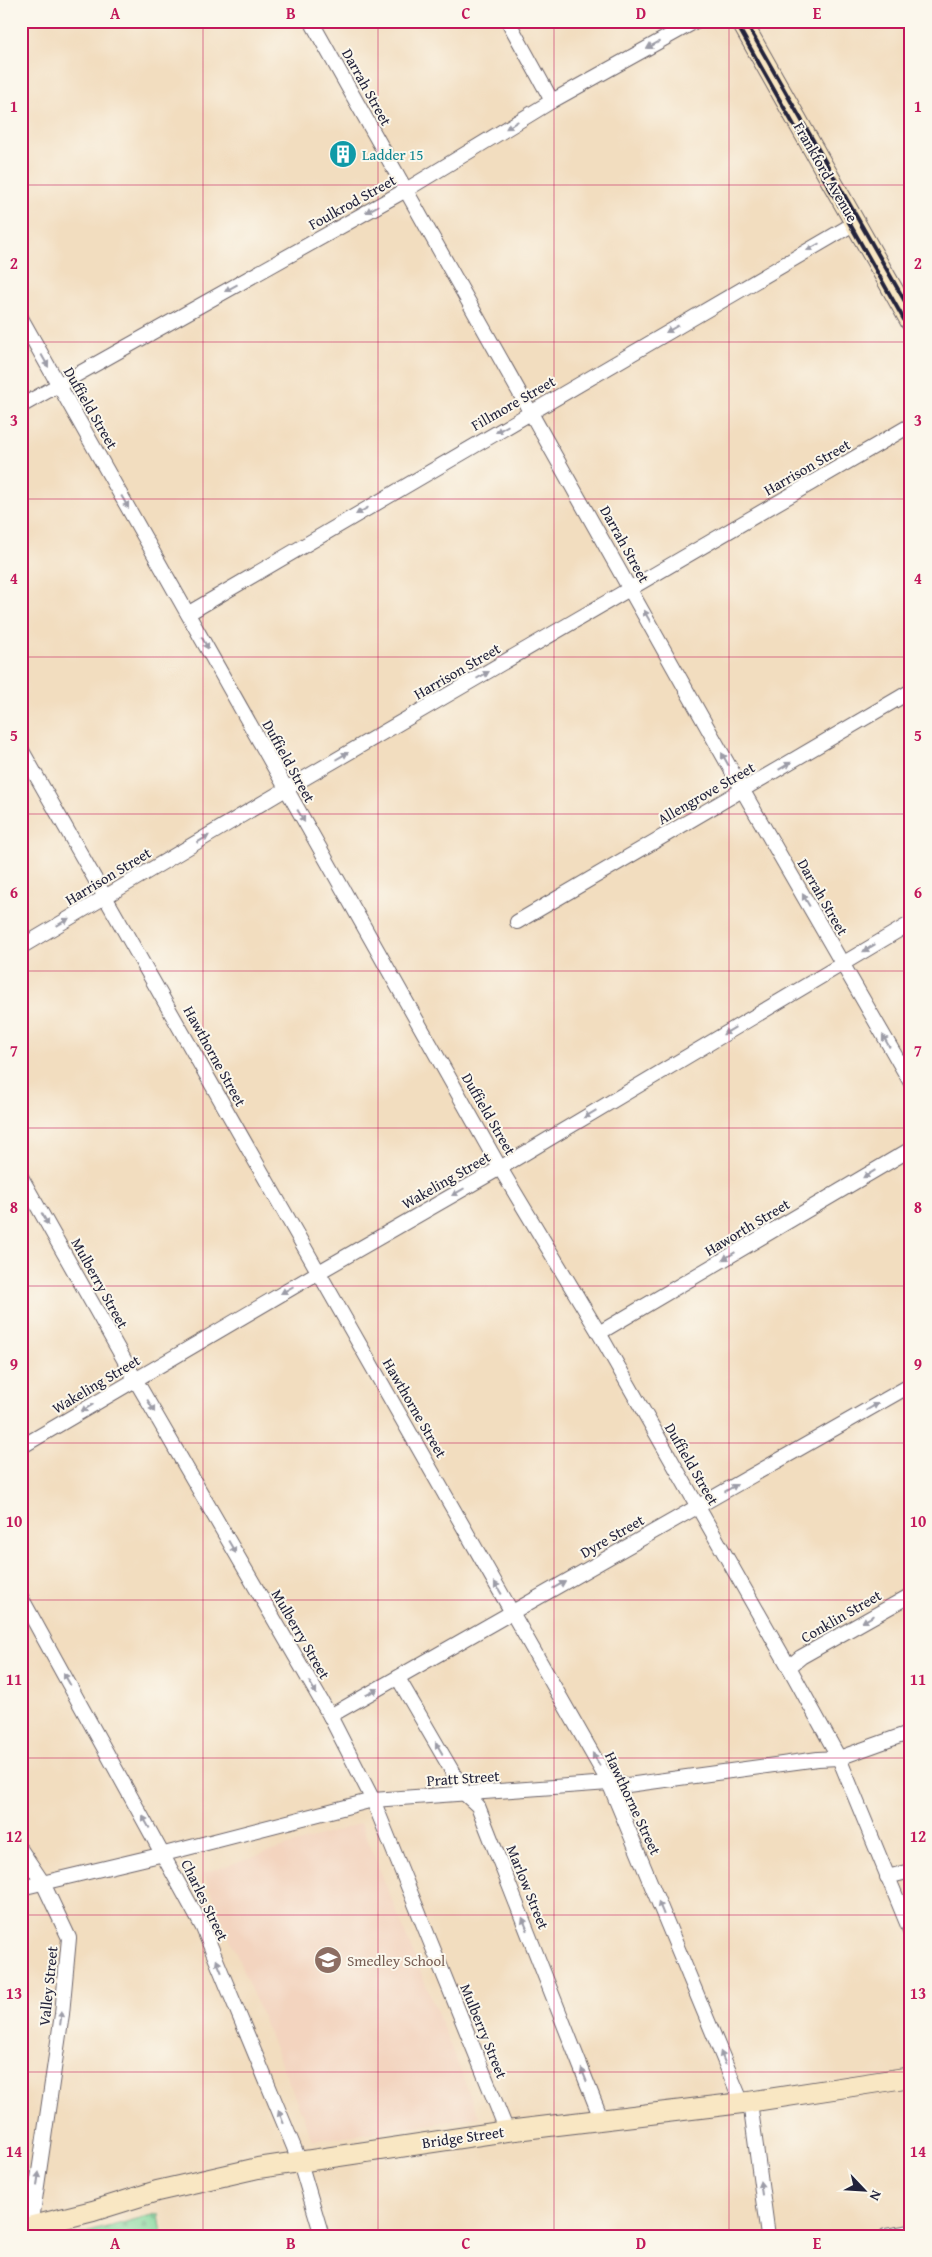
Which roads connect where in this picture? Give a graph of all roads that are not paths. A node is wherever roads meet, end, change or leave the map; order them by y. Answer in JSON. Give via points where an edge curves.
{"nodes":[{"id":1,"x":311,"y":21,"type":"edge"},
{"id":2,"x":508,"y":21,"type":"edge"},
{"id":3,"x":696,"y":21,"type":"edge"},
{"id":4,"x":741,"y":21,"type":"edge"},
{"id":5,"x":552,"y":100,"type":"junction"},
{"id":6,"x":406,"y":190,"type":"junction"},
{"id":7,"x":855,"y":223,"type":"junction"},
{"id":8,"x":21,"y":318,"type":"edge"},
{"id":9,"x":911,"y":322,"type":"edge"},
{"id":10,"x":58,"y":385,"type":"junction"},
{"id":11,"x":21,"y":406,"type":"edge"},
{"id":12,"x":531,"y":412,"type":"junction"},
{"id":13,"x":911,"y":425,"type":"edge"},
{"id":14,"x":631,"y":589,"type":"junction"},
{"id":15,"x":188,"y":613,"type":"junction"},
{"id":16,"x":911,"y":691,"type":"edge"},
{"id":17,"x":21,"y":748,"type":"edge"},
{"id":18,"x":286,"y":789,"type":"junction"},
{"id":19,"x":743,"y":791,"type":"junction"},
{"id":20,"x":106,"y":896,"type":"junction"},
{"id":21,"x":518,"y":922,"type":"dead end"},
{"id":22,"x":911,"y":923,"type":"edge"},
{"id":23,"x":21,"y":947,"type":"edge"},
{"id":24,"x":842,"y":964,"type":"junction"},
{"id":25,"x":911,"y":1083,"type":"edge"},
{"id":26,"x":911,"y":1149,"type":"edge"},
{"id":27,"x":500,"y":1168,"type":"junction"},
{"id":28,"x":21,"y":1177,"type":"edge"},
{"id":29,"x":319,"y":1272,"type":"junction"},
{"id":30,"x":599,"y":1333,"type":"junction"},
{"id":31,"x":135,"y":1379,"type":"junction"},
{"id":32,"x":911,"y":1385,"type":"edge"},
{"id":33,"x":21,"y":1447,"type":"edge"},
{"id":34,"x":698,"y":1506,"type":"junction"},
{"id":35,"x":911,"y":1595,"type":"edge"},
{"id":36,"x":21,"y":1597,"type":"edge"},
{"id":37,"x":512,"y":1612,"type":"junction"},
{"id":38,"x":789,"y":1667,"type":"junction"},
{"id":39,"x":398,"y":1678,"type":"junction"},
{"id":40,"x":330,"y":1716,"type":"junction"},
{"id":41,"x":911,"y":1732,"type":"edge"},
{"id":42,"x":839,"y":1758,"type":"junction"},
{"id":43,"x":609,"y":1783,"type":"junction"},
{"id":44,"x":466,"y":1795,"type":"junction"},
{"id":45,"x":373,"y":1800,"type":"junction"},
{"id":46,"x":21,"y":1850,"type":"edge"},
{"id":47,"x":164,"y":1854,"type":"junction"},
{"id":48,"x":911,"y":1871,"type":"edge"},
{"id":49,"x":887,"y":1877,"type":"junction"},
{"id":50,"x":43,"y":1883,"type":"junction"},
{"id":51,"x":21,"y":1888,"type":"edge"},
{"id":52,"x":911,"y":1933,"type":"edge"},
{"id":53,"x":911,"y":2077,"type":"edge"},
{"id":54,"x":746,"y":2102,"type":"junction"},
{"id":55,"x":602,"y":2121,"type":"junction"},
{"id":56,"x":507,"y":2131,"type":"junction"},
{"id":57,"x":300,"y":2162,"type":"junction"},
{"id":58,"x":26,"y":2228,"type":"edge"},
{"id":59,"x":911,"y":2232,"type":"edge"},
{"id":60,"x":322,"y":2236,"type":"edge"},
{"id":61,"x":768,"y":2236,"type":"edge"},
{"id":62,"x":886,"y":2236,"type":"edge"}],
"edges":[{"from":1,"to":6,"type":"street","name":"Darrah Street"},
{"from":2,"to":5,"type":"street"},
{"from":3,"to":5,"type":"street","name":"Foulkrod Street","one_way":true},
{"from":4,"to":7,"type":"main road","name":"Frankford Avenue"},
{"from":5,"to":6,"type":"street","name":"Foulkrod Street","one_way":true},
{"from":6,"to":10,"type":"street","name":"Foulkrod Street","one_way":true},
{"from":6,"to":12,"type":"street","name":"Darrah Street"},
{"from":7,"to":9,"type":"main road","name":"Frankford Avenue"},
{"from":7,"to":12,"type":"street","name":"Fillmore Street","one_way":true},
{"from":8,"to":10,"type":"street","name":"Duffield Street","one_way":true},
{"from":10,"to":11,"type":"street","name":"Foulkrod Street"},
{"from":10,"to":15,"type":"street","name":"Duffield Street","one_way":true},
{"from":12,"to":14,"type":"street","name":"Darrah Street"},
{"from":12,"to":15,"type":"street","name":"Fillmore Street","one_way":true},
{"from":13,"to":14,"type":"street","name":"Harrison Street"},
{"from":18,"to":14,"type":"street","name":"Harrison Street","one_way":true},
{"from":19,"to":14,"type":"street","name":"Darrah Street","one_way":true},
{"from":15,"to":18,"type":"street","name":"Duffield Street","one_way":true},
{"from":19,"to":16,"type":"street","name":"Allengrove Street","one_way":true},
{"from":17,"to":20,"type":"street","name":"Hawthorne Street"},
{"from":20,"to":18,"type":"street","name":"Harrison Street","one_way":true},
{"from":18,"to":27,"type":"street","name":"Duffield Street","one_way":true},
{"from":19,"to":21,"type":"street","name":"Allengrove Street"},
{"from":24,"to":19,"type":"street","name":"Darrah Street","one_way":true},
{"from":23,"to":20,"type":"street","name":"Harrison Street","one_way":true},
{"from":20,"to":29,"type":"street","name":"Hawthorne Street"},
{"from":22,"to":24,"type":"street","name":"Wakeling Street","one_way":true},
{"from":25,"to":24,"type":"street","name":"Darrah Street","one_way":true},
{"from":24,"to":27,"type":"street","name":"Wakeling Street","one_way":true},
{"from":26,"to":30,"type":"street","name":"Haworth Street","one_way":true},
{"from":27,"to":29,"type":"street","name":"Wakeling Street","one_way":true},
{"from":27,"to":30,"type":"street","name":"Duffield Street"},
{"from":28,"to":31,"type":"street","name":"Mulberry Street","one_way":true},
{"from":29,"to":31,"type":"street","name":"Wakeling Street","one_way":true},
{"from":37,"to":29,"type":"street","name":"Hawthorne Street","one_way":true},
{"from":30,"to":34,"type":"street","name":"Duffield Street"},
{"from":31,"to":33,"type":"street","name":"Wakeling Street","one_way":true},
{"from":31,"to":40,"type":"street","name":"Mulberry Street","one_way":true},
{"from":34,"to":32,"type":"street","name":"Dyre Street","one_way":true},
{"from":37,"to":34,"type":"street","name":"Dyre Street","one_way":true},
{"from":34,"to":38,"type":"street","name":"Duffield Street"},
{"from":35,"to":38,"type":"street","name":"Conklin Street","one_way":true,"via":[[801,1657]]},
{"from":47,"to":36,"type":"street","name":"Charles Street","one_way":true},
{"from":37,"to":39,"type":"street","name":"Dyre Street"},
{"from":43,"to":37,"type":"street","name":"Hawthorne Street","one_way":true},
{"from":38,"to":42,"type":"street","name":"Duffield Street"},
{"from":40,"to":39,"type":"street","name":"Dyre Street","one_way":true},
{"from":44,"to":39,"type":"street","name":"Marlow Street","one_way":true},
{"from":40,"to":45,"type":"street","name":"Mulberry Street"},
{"from":41,"to":42,"type":"street","name":"Pratt Street"},
{"from":42,"to":43,"type":"street","name":"Pratt Street","via":[[818,1758],[628,1784]]},
{"from":42,"to":49,"type":"street","name":"Duffield Street"},
{"from":43,"to":44,"type":"street","name":"Pratt Street"},
{"from":54,"to":43,"type":"street","name":"Hawthorne Street","one_way":true},
{"from":44,"to":45,"type":"street","name":"Pratt Street"},
{"from":55,"to":44,"type":"street","name":"Marlow Street","one_way":true,"via":[[478,1806]]},
{"from":45,"to":47,"type":"street","name":"Pratt Street"},
{"from":45,"to":56,"type":"street","name":"Mulberry Street"},
{"from":46,"to":50,"type":"street","name":"Valley Street"},
{"from":47,"to":50,"type":"street","name":"Pratt Street"},
{"from":57,"to":47,"type":"street","name":"Charles Street","one_way":true,"via":[[203,1928]]},
{"from":48,"to":49,"type":"street"},
{"from":49,"to":52,"type":"street","name":"Duffield Street"},
{"from":50,"to":51,"type":"street","name":"Pratt Street"},
{"from":58,"to":50,"type":"street","name":"Valley Street","one_way":true,"via":[[62,2014],[69,1938]]},
{"from":53,"to":54,"type":"main road","name":"Bridge Street"},
{"from":54,"to":55,"type":"main road","name":"Bridge Street"},
{"from":61,"to":54,"type":"street","name":"Hawthorne Street","one_way":true},
{"from":55,"to":56,"type":"main road","name":"Bridge Street"},
{"from":56,"to":57,"type":"main road","name":"Bridge Street"},
{"from":57,"to":58,"type":"main road","name":"Bridge Street","via":[[157,2191]]},
{"from":57,"to":60,"type":"street","name":"Charles Street"},
{"from":59,"to":62,"type":"street"}]}
